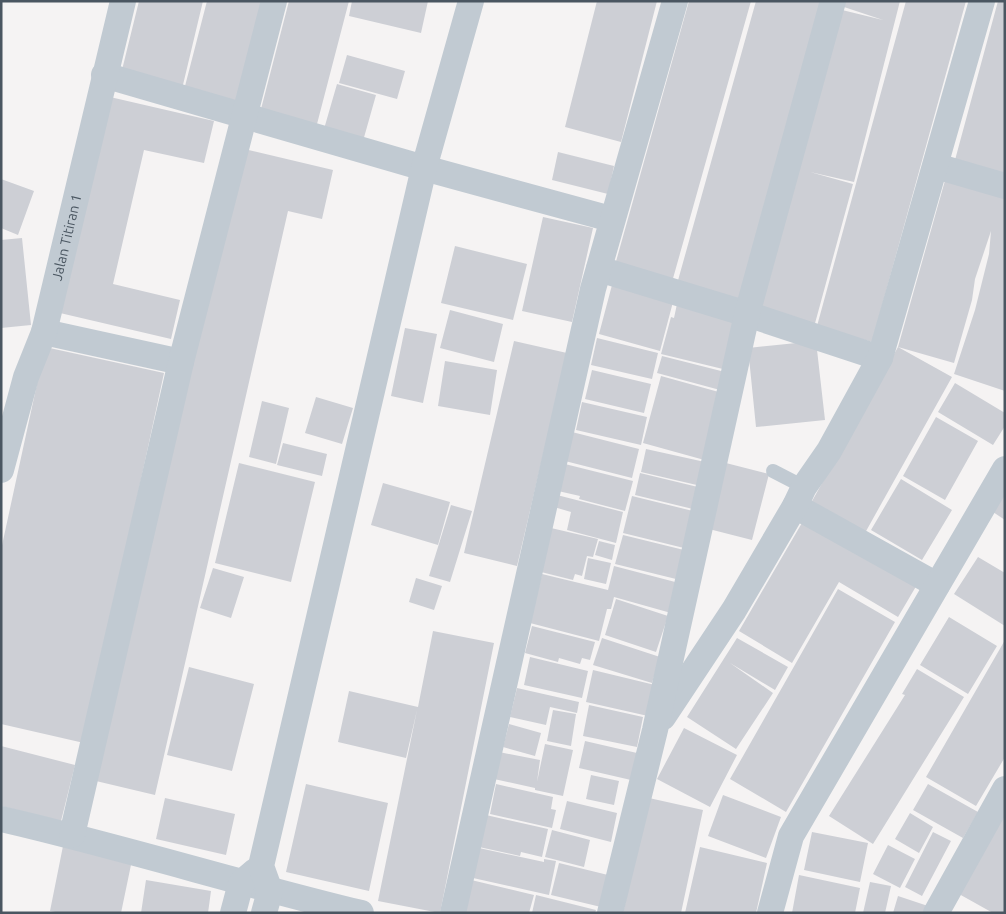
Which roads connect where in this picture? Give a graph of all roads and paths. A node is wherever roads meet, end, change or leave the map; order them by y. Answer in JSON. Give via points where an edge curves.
{"nodes":[{"id":1,"x":123,"y":1,"type":"edge"},
{"id":2,"x":274,"y":1,"type":"edge"},
{"id":3,"x":471,"y":1,"type":"edge"},
{"id":4,"x":675,"y":1,"type":"edge"},
{"id":5,"x":833,"y":1,"type":"edge"},
{"id":6,"x":982,"y":1,"type":"edge"},
{"id":7,"x":104,"y":75,"type":"junction"},
{"id":8,"x":243,"y":116,"type":"junction"},
{"id":9,"x":936,"y":166,"type":"junction"},
{"id":10,"x":424,"y":168,"type":"junction"},
{"id":11,"x":1005,"y":186,"type":"edge"},
{"id":12,"x":612,"y":219,"type":"junction"},
{"id":13,"x":599,"y":269,"type":"junction"},
{"id":14,"x":747,"y":314,"type":"junction"},
{"id":15,"x":44,"y":332,"type":"junction"},
{"id":16,"x":880,"y":358,"type":"junction"},
{"id":17,"x":181,"y":362,"type":"junction"},
{"id":18,"x":1005,"y":469,"type":"edge"},
{"id":19,"x":1,"y":470,"type":"edge"},
{"id":20,"x":773,"y":471,"type":"dead end"},
{"id":21,"x":800,"y":497,"type":"junction"},
{"id":22,"x":937,"y":585,"type":"junction"},
{"id":23,"x":655,"y":730,"type":"junction"},
{"id":24,"x":1005,"y":789,"type":"edge"},
{"id":25,"x":1,"y":819,"type":"edge"},
{"id":26,"x":72,"y":835,"type":"junction"},
{"id":27,"x":261,"y":866,"type":"junction"},
{"id":28,"x":241,"y":883,"type":"junction"},
{"id":29,"x":267,"y":902,"type":"edge"},
{"id":30,"x":232,"y":913,"type":"edge"},
{"id":31,"x":361,"y":913,"type":"edge"},
{"id":32,"x":453,"y":913,"type":"edge"},
{"id":33,"x":610,"y":913,"type":"edge"},
{"id":34,"x":770,"y":913,"type":"edge"},
{"id":35,"x":936,"y":913,"type":"edge"}],
"edges":[{"from":1,"to":7,"type":"street","name":"Jalan Titiran 1"},
{"from":2,"to":8,"type":"street"},
{"from":3,"to":10,"type":"street"},
{"from":4,"to":12,"type":"street"},
{"from":5,"to":14,"type":"street"},
{"from":6,"to":9,"type":"street"},
{"from":7,"to":8,"type":"street"},
{"from":7,"to":15,"type":"street","name":"Jalan Titiran 1"},
{"from":8,"to":10,"type":"street"},
{"from":8,"to":17,"type":"street"},
{"from":9,"to":11,"type":"street"},
{"from":9,"to":16,"type":"street"},
{"from":10,"to":12,"type":"street"},
{"from":10,"to":27,"type":"street"},
{"from":12,"to":13,"type":"street"},
{"from":13,"to":14,"type":"street"},
{"from":13,"to":32,"type":"street"},
{"from":14,"to":16,"type":"street"},
{"from":14,"to":23,"type":"street"},
{"from":15,"to":17,"type":"street"},
{"from":15,"to":19,"type":"street","name":"Jalan Titiran 1","via":[[26,377]]},
{"from":16,"to":21,"type":"street"},
{"from":17,"to":26,"type":"street"},
{"from":18,"to":22,"type":"street"},
{"from":20,"to":21,"type":"lane"},
{"from":21,"to":22,"type":"street"},
{"from":21,"to":23,"type":"street","via":[[734,610]]},
{"from":22,"to":34,"type":"street","via":[[791,836]]},
{"from":23,"to":33,"type":"street"},
{"from":24,"to":35,"type":"street"},
{"from":25,"to":26,"type":"street"},
{"from":26,"to":28,"type":"street"},
{"from":27,"to":28,"type":"street"},
{"from":27,"to":29,"type":"street"},
{"from":28,"to":29,"type":"street"},
{"from":28,"to":30,"type":"street"},
{"from":29,"to":31,"type":"street"}]}
